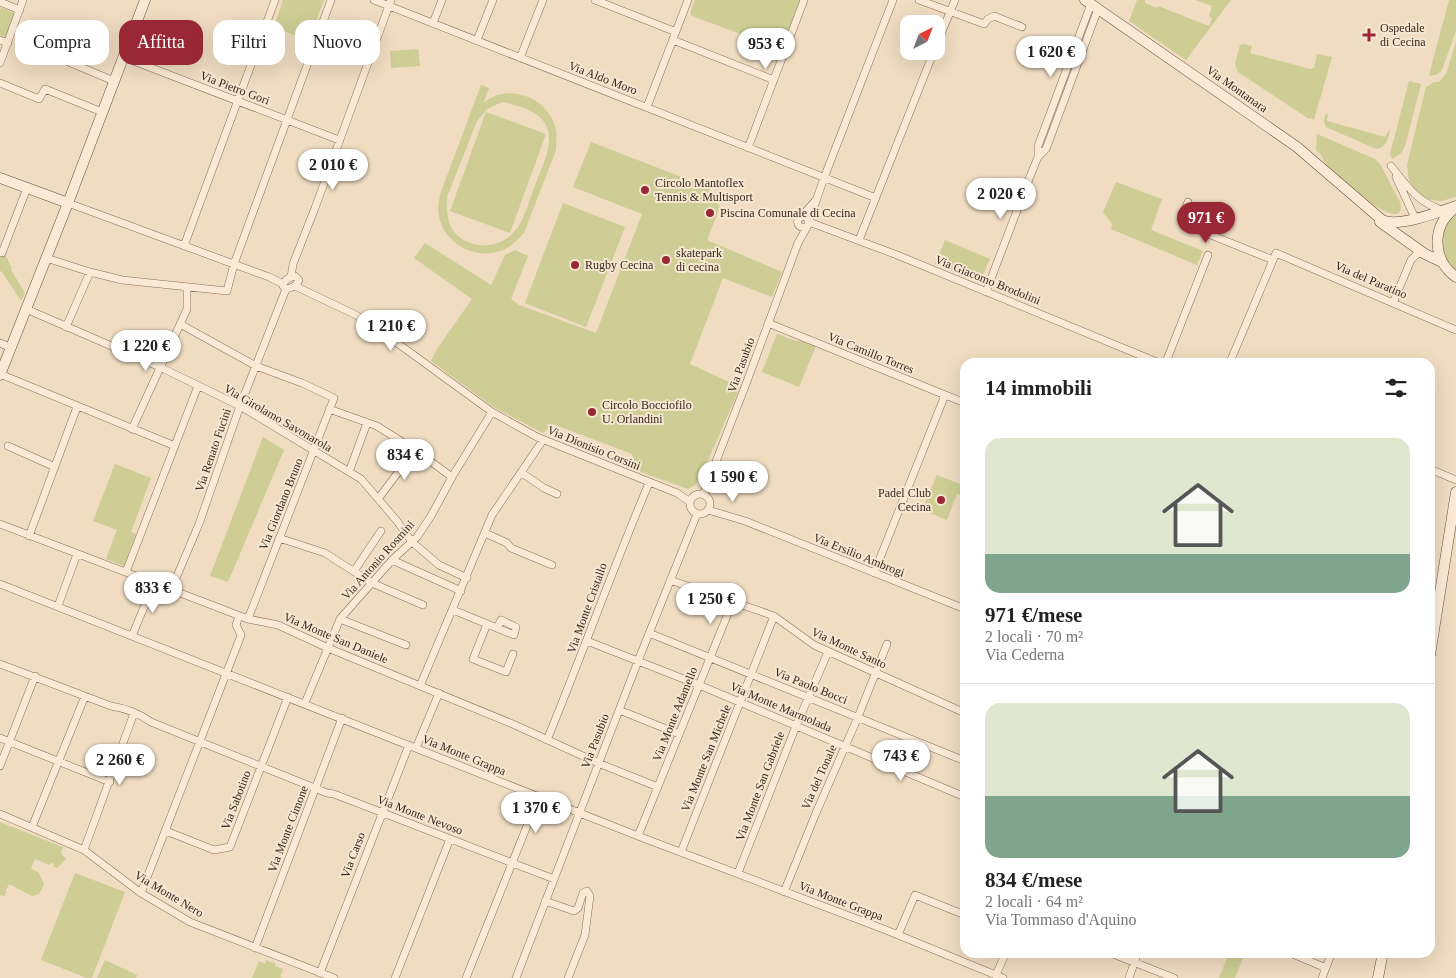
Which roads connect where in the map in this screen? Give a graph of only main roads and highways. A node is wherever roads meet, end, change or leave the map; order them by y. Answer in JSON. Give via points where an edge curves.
{"nodes":[{"id":1,"x":144,"y":0,"type":"edge"},
{"id":2,"x":1091,"y":4,"type":"edge"},
{"id":3,"x":0,"y":178,"type":"edge"},
{"id":4,"x":68,"y":203,"type":"junction"},
{"id":5,"x":1456,"y":207,"type":"edge"},
{"id":6,"x":1367,"y":209,"type":"junction"},
{"id":7,"x":1442,"y":262,"type":"junction"},
{"id":8,"x":1456,"y":277,"type":"edge"},
{"id":9,"x":0,"y":374,"type":"edge"},
{"id":10,"x":1456,"y":492,"type":"edge"},
{"id":11,"x":1435,"y":624,"type":"edge"},
{"id":12,"x":1382,"y":958,"type":"edge"},
{"id":13,"x":1378,"y":978,"type":"edge"}],
"edges":[{"from":1,"to":4,"type":"main road"},
{"from":2,"to":6,"type":"main road","name":"Via Montanara","via":[[1297,147]]},
{"from":3,"to":4,"type":"main road"},
{"from":4,"to":9,"type":"main road"},
{"from":5,"to":6,"type":"main road","via":[[1399,223],[1387,222]]},
{"from":5,"to":7,"type":"main road","via":[[1441,224],[1437,238]]},
{"from":6,"to":7,"type":"main road","via":[[1425,254]]},
{"from":7,"to":8,"type":"main road"},
{"from":10,"to":11,"type":"main road"},
{"from":12,"to":13,"type":"main road"}]}
